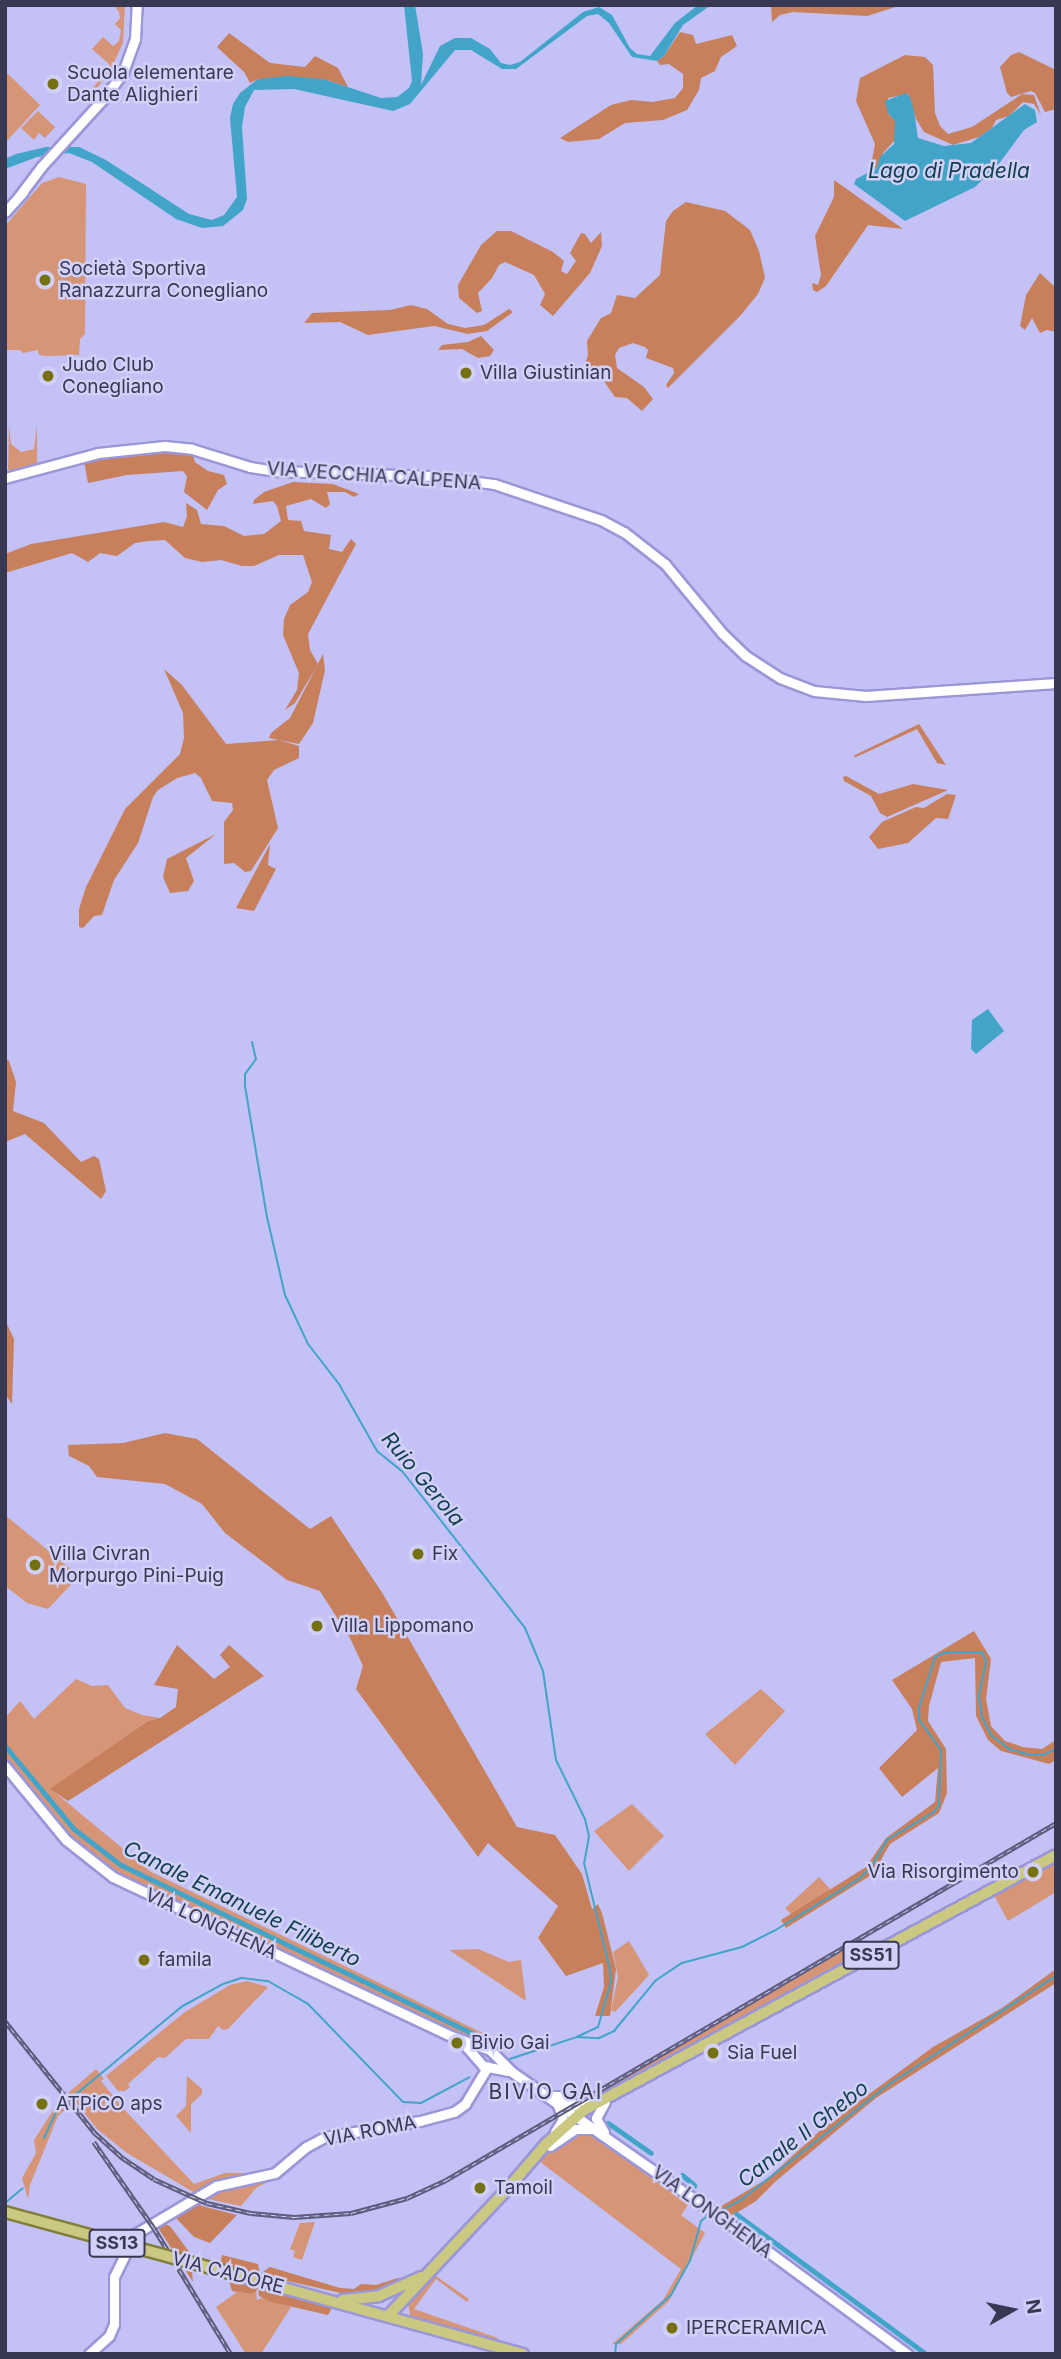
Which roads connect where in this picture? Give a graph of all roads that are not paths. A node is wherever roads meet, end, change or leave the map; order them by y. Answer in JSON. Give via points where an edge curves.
{"nodes":[{"id":1,"x":136,"y":5,"type":"edge"},
{"id":2,"x":5,"y":212,"type":"edge"},
{"id":3,"x":5,"y":478,"type":"edge"},
{"id":4,"x":1056,"y":683,"type":"edge"},
{"id":5,"x":5,"y":1766,"type":"edge"},
{"id":6,"x":1056,"y":1855,"type":"edge"},
{"id":7,"x":451,"y":2036,"type":"junction"},
{"id":8,"x":687,"y":2055,"type":"junction"},
{"id":9,"x":486,"y":2062,"type":"junction"},
{"id":10,"x":634,"y":2082,"type":"junction"},
{"id":11,"x":555,"y":2098,"type":"junction"},
{"id":12,"x":605,"y":2102,"type":"junction"},
{"id":13,"x":578,"y":2117,"type":"junction"},
{"id":14,"x":597,"y":2130,"type":"junction"},
{"id":15,"x":610,"y":2138,"type":"junction"},
{"id":16,"x":548,"y":2145,"type":"junction"},
{"id":17,"x":5,"y":2212,"type":"edge"},
{"id":18,"x":431,"y":2270,"type":"junction"},
{"id":19,"x":393,"y":2291,"type":"junction"},
{"id":20,"x":328,"y":2300,"type":"junction"},
{"id":21,"x":405,"y":2300,"type":"junction"},
{"id":22,"x":388,"y":2316,"type":"junction"},
{"id":23,"x":415,"y":2324,"type":"junction"},
{"id":24,"x":89,"y":2354,"type":"edge"},
{"id":25,"x":523,"y":2354,"type":"edge"},
{"id":26,"x":907,"y":2354,"type":"edge"}],
"edges":[{"from":1,"to":2,"type":"street","via":[[135,39],[123,72]]},
{"from":3,"to":4,"type":"street","name":"VIA VECCHIA CALPENA","via":[[90,455],[156,445],[192,449],[275,471],[494,484],[624,532],[665,564],[746,656],[780,678],[814,691],[866,696]]},
{"from":5,"to":7,"type":"street","name":"VIA LONGHENA","via":[[65,1840],[113,1877]]},
{"from":6,"to":8,"type":"main road","number":"SS51"},
{"from":7,"to":9,"type":"street","name":"VIA LONGHENA"},
{"from":7,"to":9,"type":"street","name":"VIA LONGHENA","via":[[492,2051]]},
{"from":8,"to":10,"type":"main road","number":"SS51"},
{"from":8,"to":12,"type":"main road","number":"SS51"},
{"from":9,"to":11,"type":"street","name":"VIA LONGHENA"},
{"from":9,"to":24,"type":"street","name":"VIA ROMA","via":[[465,2104],[454,2112],[325,2137],[275,2173],[219,2185],[144,2229],[118,2277],[109,2336]]},
{"from":10,"to":11,"type":"street","via":[[583,2106]]},
{"from":10,"to":13,"type":"main road","number":"SS51"},
{"from":11,"to":13,"type":"street","name":"VIA LONGHENA"},
{"from":11,"to":16,"type":"street","via":[[563,2122]]},
{"from":12,"to":13,"type":"main road","number":"SS51"},
{"from":12,"to":15,"type":"street","via":[[596,2121]]},
{"from":13,"to":14,"type":"street","name":"VIA LONGHENA"},
{"from":13,"to":16,"type":"main road","name":"VIA CADORE","number":"SS51"},
{"from":14,"to":15,"type":"street","name":"VIA LONGHENA"},
{"from":14,"to":16,"type":"street","via":[[575,2129]]},
{"from":15,"to":26,"type":"street","name":"VIA LONGHENA"},
{"from":16,"to":18,"type":"main road","name":"VIA CADORE","number":"SS51"},
{"from":17,"to":20,"type":"main road","name":"VIA CADORE","number":"SS13","bridge":true},
{"from":18,"to":19,"type":"main road","name":"VIA CADORE","number":"SS51"},
{"from":18,"to":21,"type":"main road","name":"VIA CADORE","number":"SS51"},
{"from":19,"to":20,"type":"main road","name":"VIA CADORE","number":"SS51","via":[[365,2299]]},
{"from":19,"to":22,"type":"main road","via":[[385,2303]]},
{"from":20,"to":22,"type":"main road","name":"VIA CADORE","number":"SS13"},
{"from":21,"to":22,"type":"main road","name":"VIA CADORE","number":"SS51"},
{"from":21,"to":23,"type":"main road","via":[[406,2314]]},
{"from":22,"to":23,"type":"main road","number":"SS13"},
{"from":23,"to":25,"type":"main road","number":"SS13"}]}
